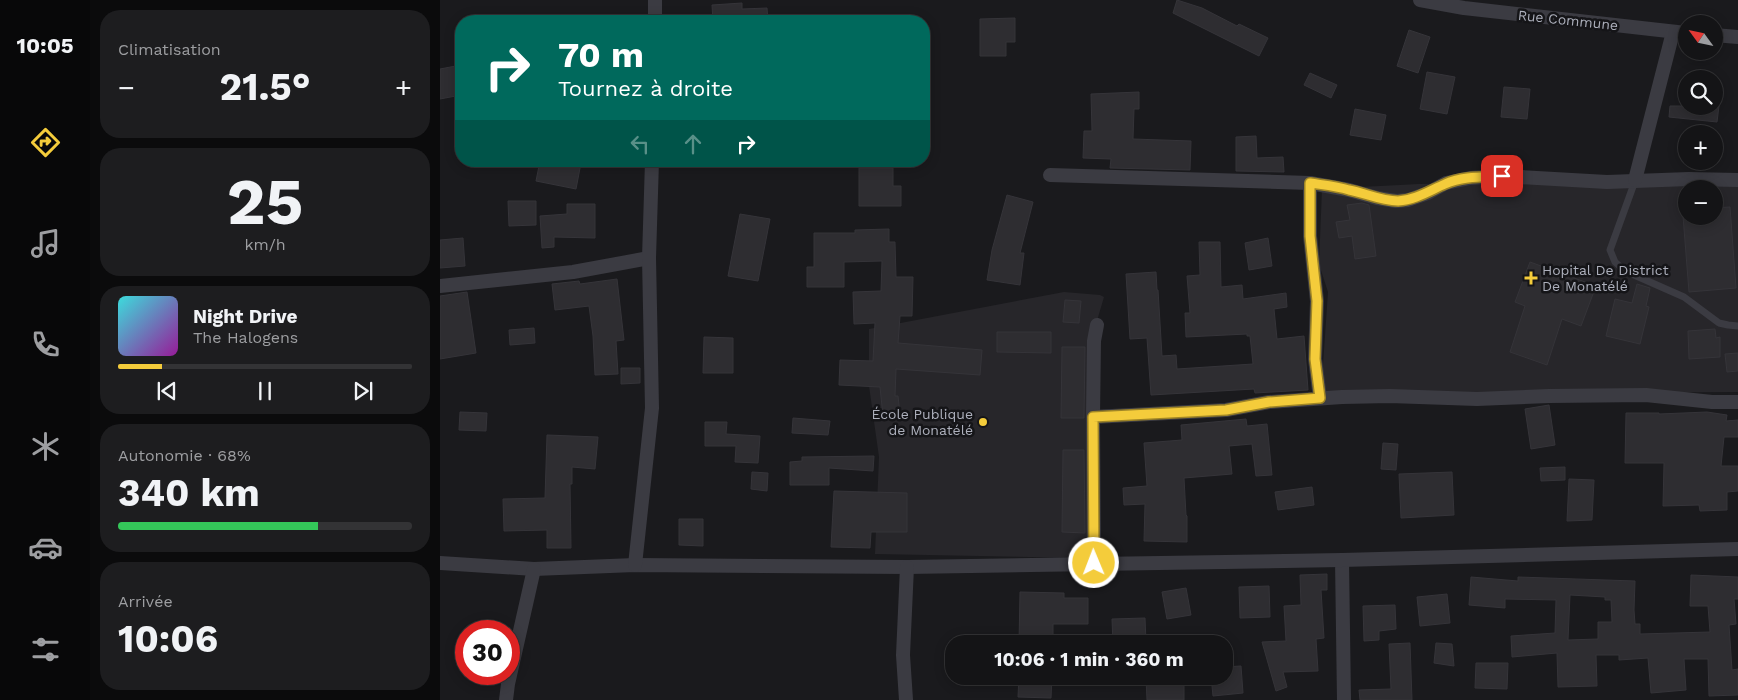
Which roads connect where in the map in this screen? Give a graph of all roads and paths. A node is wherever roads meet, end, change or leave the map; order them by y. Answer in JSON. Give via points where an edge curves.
{"nodes":[{"id":1,"x":655,"y":0,"type":"edge"},
{"id":2,"x":1420,"y":0,"type":"edge"},
{"id":3,"x":655,"y":15,"type":"edge"},
{"id":4,"x":1678,"y":32,"type":"edge"},
{"id":5,"x":1723,"y":36,"type":"edge"},
{"id":6,"x":1738,"y":37,"type":"edge"},
{"id":7,"x":1678,"y":39,"type":"edge"},
{"id":8,"x":652,"y":167,"type":"edge"},
{"id":9,"x":1050,"y":175,"type":"dead end"},
{"id":10,"x":1635,"y":180,"type":"junction"},
{"id":11,"x":1738,"y":180,"type":"edge"},
{"id":12,"x":1310,"y":183,"type":"junction"},
{"id":13,"x":649,"y":258,"type":"junction"},
{"id":14,"x":440,"y":286,"type":"edge"},
{"id":15,"x":1097,"y":325,"type":"dead end"},
{"id":16,"x":1738,"y":326,"type":"edge"},
{"id":17,"x":1320,"y":398,"type":"junction"},
{"id":18,"x":1738,"y":402,"type":"edge"},
{"id":19,"x":1093,"y":417,"type":"junction"},
{"id":20,"x":1738,"y":549,"type":"edge"},
{"id":21,"x":1342,"y":560,"type":"junction"},
{"id":22,"x":440,"y":563,"type":"edge"},
{"id":23,"x":1094,"y":563,"type":"junction"},
{"id":24,"x":636,"y":566,"type":"junction"},
{"id":25,"x":907,"y":567,"type":"junction"},
{"id":26,"x":534,"y":569,"type":"junction"},
{"id":27,"x":506,"y":700,"type":"edge"},
{"id":28,"x":906,"y":700,"type":"edge"},
{"id":29,"x":1344,"y":700,"type":"edge"}],
"edges":[{"from":1,"to":3,"type":"street"},
{"from":2,"to":4,"type":"street","name":"Rue Commune","via":[[1464,8]]},
{"from":5,"to":6,"type":"street"},
{"from":7,"to":10,"type":"street"},
{"from":8,"to":13,"type":"street"},
{"from":9,"to":12,"type":"street"},
{"from":10,"to":11,"type":"street"},
{"from":10,"to":12,"type":"street","via":[[1470,178],[1446,183],[1408,200],[1396,201]]},
{"from":10,"to":16,"type":"lane","via":[[1610,250],[1615,262],[1625,271],[1684,297],[1719,323]]},
{"from":12,"to":17,"type":"street","via":[[1310,236],[1317,301],[1315,359]]},
{"from":13,"to":14,"type":"street","via":[[573,272]]},
{"from":13,"to":24,"type":"street","via":[[652,408]]},
{"from":15,"to":19,"type":"street"},
{"from":17,"to":18,"type":"street","via":[[1646,395]]},
{"from":17,"to":19,"type":"street","via":[[1226,410]]},
{"from":19,"to":23,"type":"street"},
{"from":20,"to":21,"type":"street"},
{"from":21,"to":23,"type":"street"},
{"from":21,"to":29,"type":"street"},
{"from":22,"to":26,"type":"street"},
{"from":23,"to":25,"type":"street"},
{"from":24,"to":25,"type":"street"},
{"from":24,"to":26,"type":"street"},
{"from":25,"to":28,"type":"street","via":[[903,655]]},
{"from":26,"to":27,"type":"street"}]}
